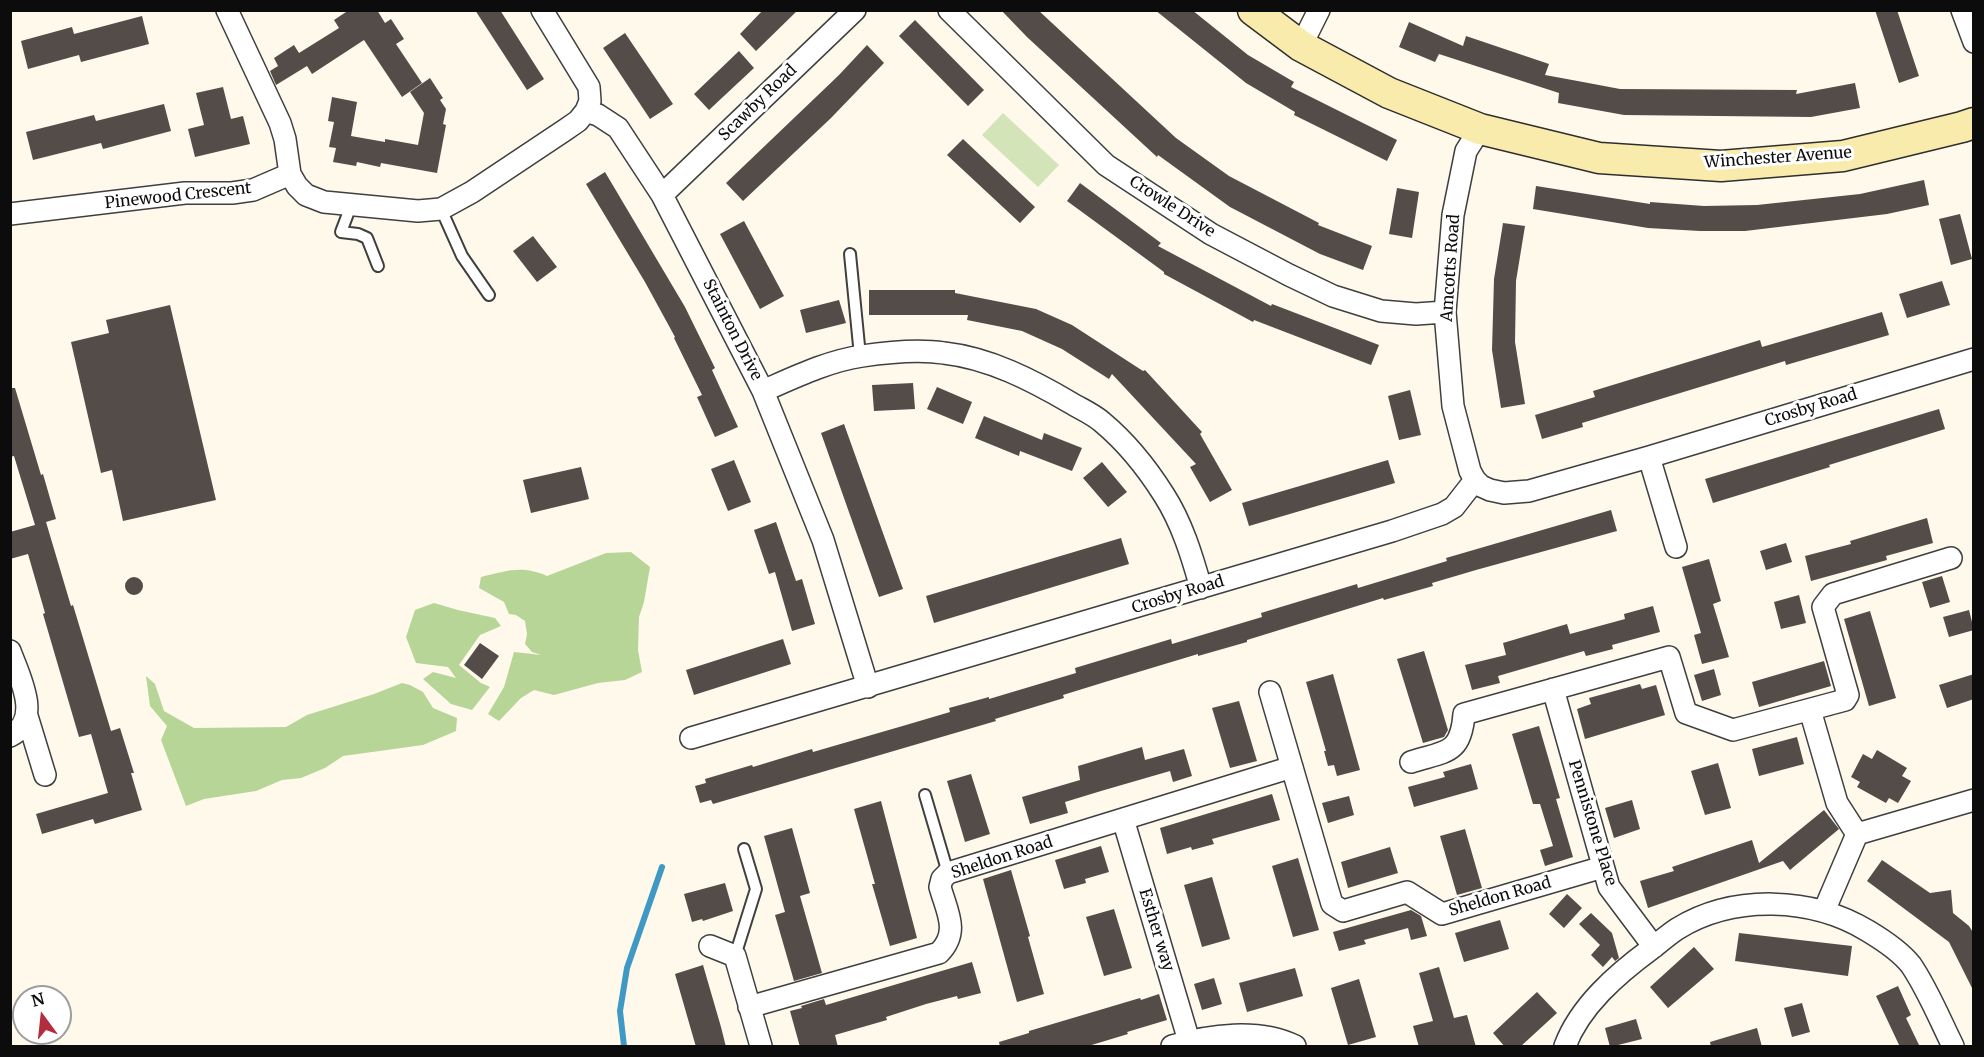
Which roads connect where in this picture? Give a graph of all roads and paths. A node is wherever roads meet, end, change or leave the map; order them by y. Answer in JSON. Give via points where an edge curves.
{"nodes":[{"id":1,"x":227,"y":10,"type":"edge"},
{"id":2,"x":855,"y":10,"type":"edge"},
{"id":3,"x":949,"y":10,"type":"edge"},
{"id":4,"x":1253,"y":10,"type":"edge"},
{"id":5,"x":1319,"y":10,"type":"edge"},
{"id":6,"x":1962,"y":10,"type":"edge"},
{"id":7,"x":549,"y":13,"type":"edge"},
{"id":8,"x":1974,"y":42,"type":"edge"},
{"id":9,"x":1301,"y":46,"type":"junction"},
{"id":10,"x":586,"y":111,"type":"junction"},
{"id":11,"x":1974,"y":123,"type":"edge"},
{"id":12,"x":1480,"y":129,"type":"junction"},
{"id":13,"x":290,"y":174,"type":"junction"},
{"id":14,"x":662,"y":195,"type":"junction"},
{"id":15,"x":352,"y":203,"type":"junction"},
{"id":16,"x":441,"y":209,"type":"junction"},
{"id":17,"x":10,"y":214,"type":"edge"},
{"id":18,"x":850,"y":254,"type":"dead end"},
{"id":19,"x":378,"y":266,"type":"dead end"},
{"id":20,"x":489,"y":295,"type":"dead end"},
{"id":21,"x":1445,"y":312,"type":"junction"},
{"id":22,"x":860,"y":356,"type":"junction"},
{"id":23,"x":1974,"y":359,"type":"edge"},
{"id":24,"x":763,"y":391,"type":"junction"},
{"id":25,"x":1649,"y":457,"type":"junction"},
{"id":26,"x":1475,"y":480,"type":"junction"},
{"id":27,"x":1676,"y":547,"type":"dead end"},
{"id":28,"x":1951,"y":558,"type":"dead end"},
{"id":29,"x":1201,"y":588,"type":"junction"},
{"id":30,"x":10,"y":651,"type":"edge"},
{"id":31,"x":868,"y":687,"type":"junction"},
{"id":32,"x":1553,"y":688,"type":"junction"},
{"id":33,"x":1270,"y":692,"type":"dead end"},
{"id":34,"x":1810,"y":710,"type":"junction"},
{"id":35,"x":27,"y":716,"type":"junction"},
{"id":36,"x":10,"y":736,"type":"edge"},
{"id":37,"x":692,"y":738,"type":"dead end"},
{"id":38,"x":1411,"y":762,"type":"dead end"},
{"id":39,"x":1292,"y":767,"type":"junction"},
{"id":40,"x":45,"y":775,"type":"dead end"},
{"id":41,"x":925,"y":795,"type":"dead end"},
{"id":42,"x":1974,"y":800,"type":"edge"},
{"id":43,"x":1123,"y":819,"type":"junction"},
{"id":44,"x":1857,"y":834,"type":"junction"},
{"id":45,"x":744,"y":849,"type":"dead end"},
{"id":46,"x":1603,"y":867,"type":"junction"},
{"id":47,"x":948,"y":873,"type":"junction"},
{"id":48,"x":1824,"y":911,"type":"junction"},
{"id":49,"x":710,"y":946,"type":"dead end"},
{"id":50,"x":1654,"y":947,"type":"junction"},
{"id":51,"x":735,"y":956,"type":"junction"},
{"id":52,"x":749,"y":1007,"type":"junction"},
{"id":53,"x":1181,"y":1044,"type":"edge"},
{"id":54,"x":761,"y":1047,"type":"edge"},
{"id":55,"x":1295,"y":1047,"type":"edge"},
{"id":56,"x":1565,"y":1047,"type":"edge"},
{"id":57,"x":1953,"y":1047,"type":"edge"}],
"edges":[{"from":1,"to":13,"type":"street","via":[[280,123]]},
{"from":2,"to":14,"type":"street","name":"Scawby Road"},
{"from":3,"to":21,"type":"street","name":"Crowle Drive","via":[[1106,165],[1211,234],[1333,296],[1381,311],[1416,315]]},
{"from":4,"to":9,"type":"street","name":"Winchester Avenue"},
{"from":5,"to":9,"type":"street"},
{"from":6,"to":8,"type":"street"},
{"from":7,"to":10,"type":"street","via":[[589,87]]},
{"from":9,"to":12,"type":"street","name":"Winchester Avenue","via":[[1389,93]]},
{"from":10,"to":14,"type":"street","name":"Stainton Drive","via":[[618,128]]},
{"from":10,"to":16,"type":"street","via":[[556,137]]},
{"from":11,"to":12,"type":"street","name":"Winchester Avenue","via":[[1843,156],[1721,166],[1599,158]]},
{"from":12,"to":21,"type":"street","name":"Amcotts Road","via":[[1466,152],[1453,215]]},
{"from":13,"to":15,"type":"street","via":[[306,195],[324,202]]},
{"from":13,"to":17,"type":"street","name":"Pinewood Crescent","via":[[253,190],[232,193],[185,193]]},
{"from":14,"to":24,"type":"street","name":"Stainton Drive"},
{"from":15,"to":16,"type":"street","via":[[396,210]]},
{"from":15,"to":19,"type":"lane","via":[[341,232],[367,238]]},
{"from":16,"to":20,"type":"lane","via":[[462,256]]},
{"from":18,"to":22,"type":"lane"},
{"from":21,"to":26,"type":"street","name":"Amcotts Road","via":[[1454,406]]},
{"from":22,"to":24,"type":"street"},
{"from":22,"to":29,"type":"street","via":[[945,352],[987,363],[1019,375],[1100,420],[1126,445],[1165,496],[1182,529]]},
{"from":23,"to":25,"type":"street","name":"Crosby Road"},
{"from":24,"to":31,"type":"street","name":"Stainton Drive","via":[[823,540]]},
{"from":25,"to":26,"type":"street","name":"Crosby Road","via":[[1518,493],[1490,490]]},
{"from":25,"to":27,"type":"street"},
{"from":26,"to":29,"type":"street","name":"Crosby Road","via":[[1454,507],[1442,514]]},
{"from":28,"to":34,"type":"street","via":[[1833,594],[1823,607],[1848,695],[1845,700]]},
{"from":29,"to":31,"type":"street","name":"Crosby Road"},
{"from":30,"to":35,"type":"street","via":[[26,700]]},
{"from":31,"to":37,"type":"street","name":"Crosby Road"},
{"from":32,"to":34,"type":"street","via":[[1669,657],[1686,713],[1732,730]]},
{"from":32,"to":38,"type":"street","via":[[1464,714],[1459,741],[1449,750]]},
{"from":32,"to":46,"type":"street","name":"Pennistone Place"},
{"from":33,"to":39,"type":"street","name":"Sheldon Road"},
{"from":34,"to":44,"type":"street","via":[[1837,803]]},
{"from":35,"to":36,"type":"street","via":[[20,730]]},
{"from":35,"to":40,"type":"street"},
{"from":39,"to":43,"type":"street","name":"Sheldon Road"},
{"from":39,"to":46,"type":"street","name":"Sheldon Road","via":[[1332,904],[1343,911],[1407,892],[1442,914]]},
{"from":41,"to":47,"type":"lane"},
{"from":42,"to":44,"type":"street"},
{"from":43,"to":47,"type":"street","name":"Sheldon Road"},
{"from":43,"to":53,"type":"street","name":"Esther way"},
{"from":44,"to":48,"type":"street"},
{"from":45,"to":51,"type":"lane","via":[[756,889]]},
{"from":46,"to":50,"type":"street","name":"Pennistone Place","via":[[1609,887]]},
{"from":47,"to":52,"type":"street","name":"Sheldon Road","via":[[940,887],[951,933],[948,944],[939,952]]},
{"from":48,"to":50,"type":"street","via":[[1794,905],[1734,908],[1677,929]]},
{"from":48,"to":57,"type":"street","via":[[1885,941],[1910,964]]},
{"from":49,"to":51,"type":"street"},
{"from":50,"to":56,"type":"street","via":[[1610,983],[1585,1011],[1572,1028]]},
{"from":51,"to":52,"type":"street"},
{"from":52,"to":54,"type":"street"},
{"from":53,"to":55,"type":"street","via":[[1256,1036],[1280,1039]]}]}
